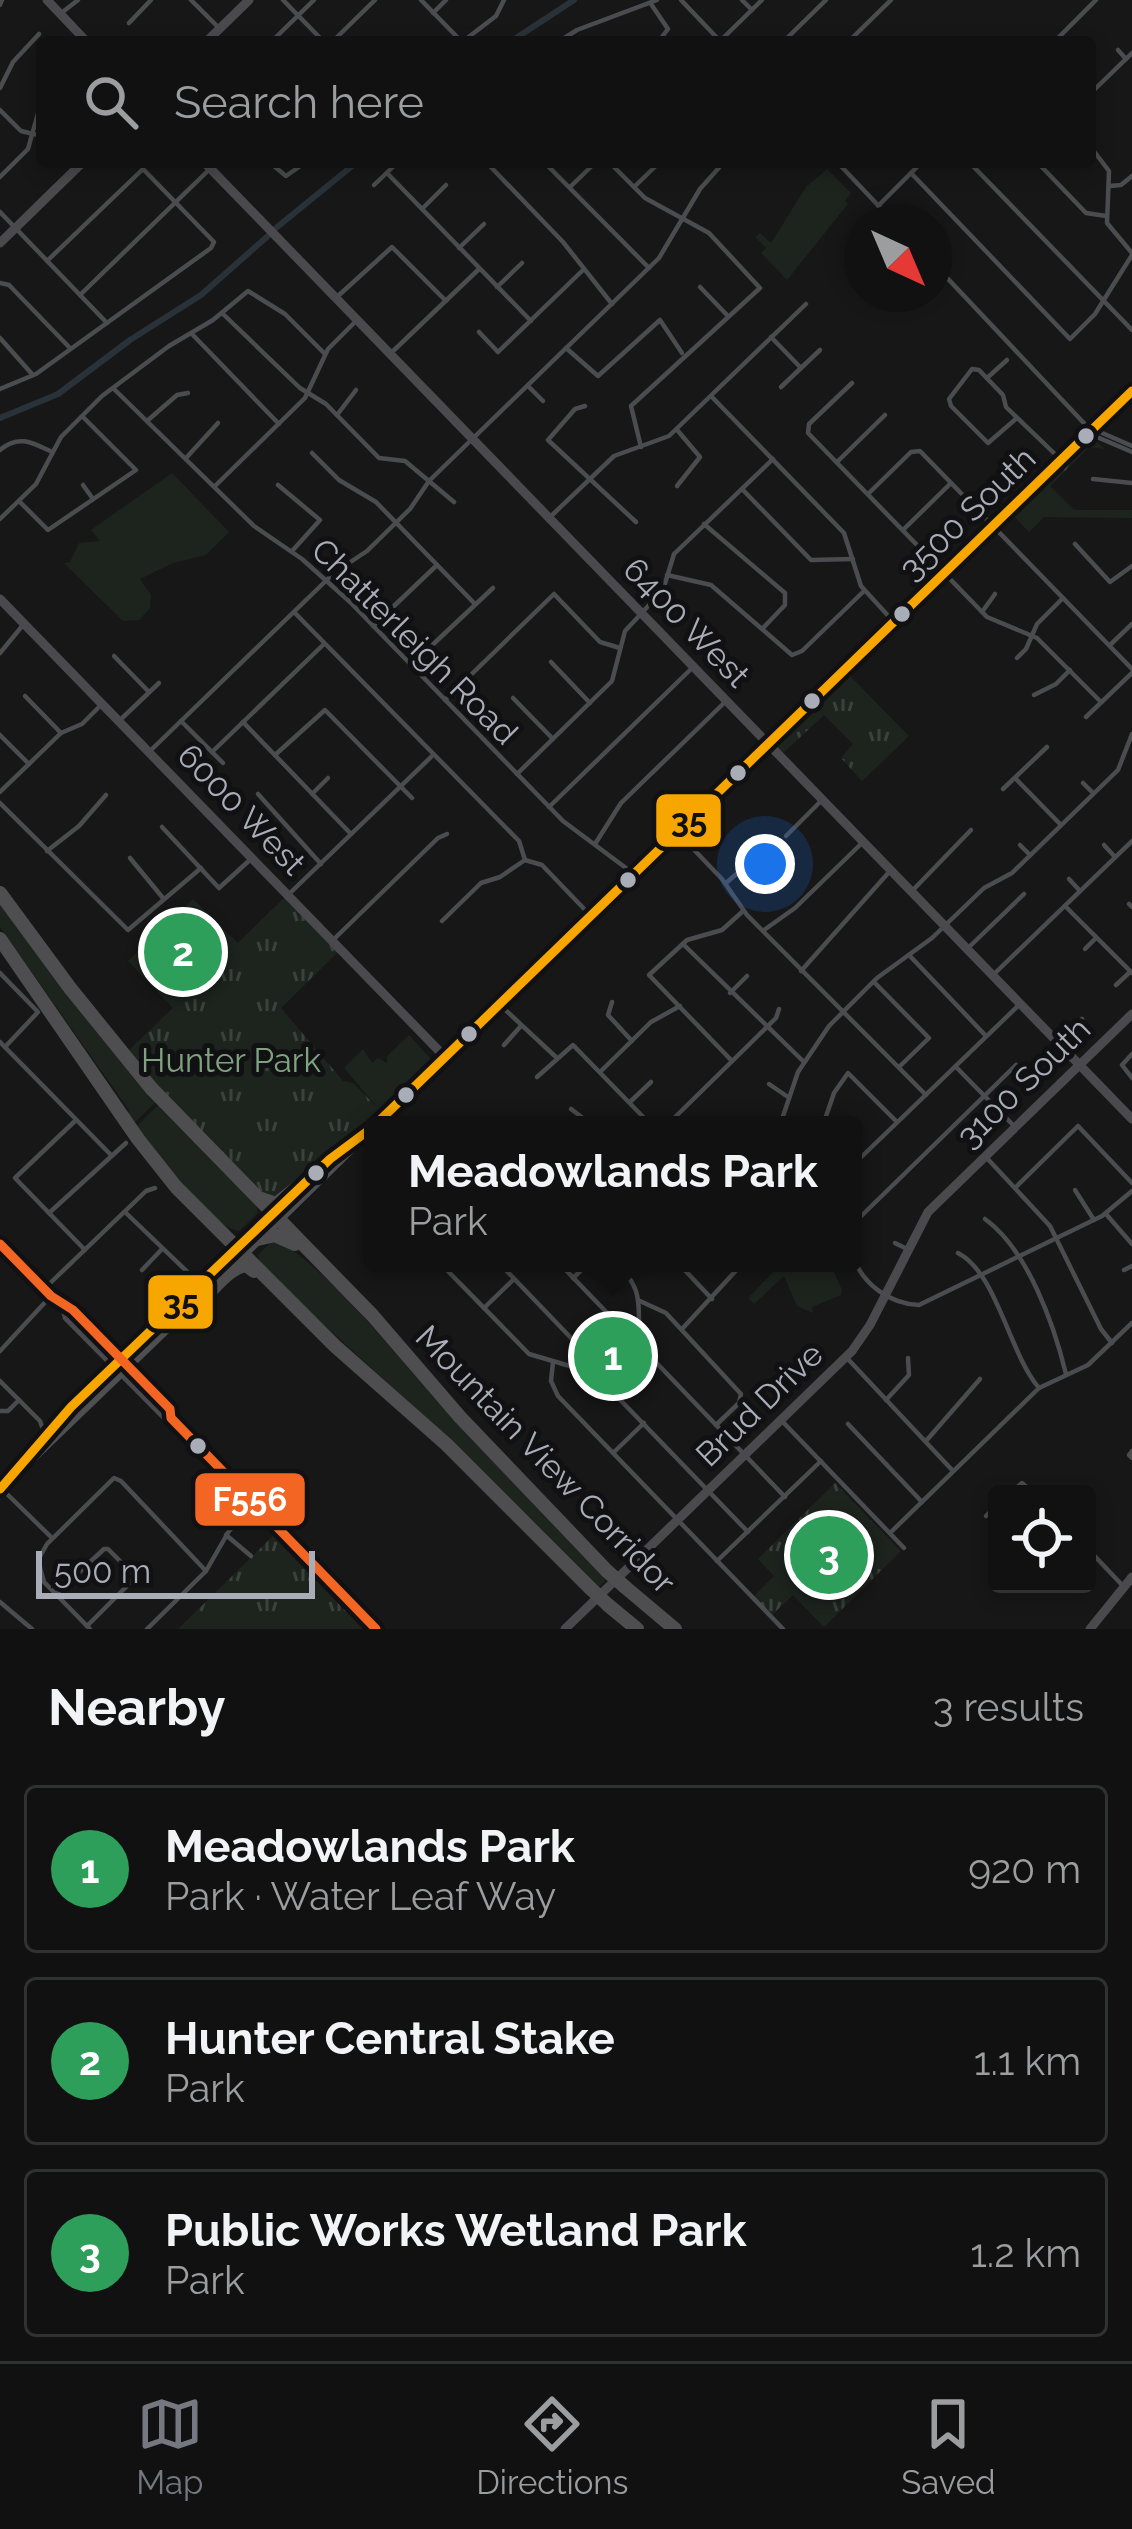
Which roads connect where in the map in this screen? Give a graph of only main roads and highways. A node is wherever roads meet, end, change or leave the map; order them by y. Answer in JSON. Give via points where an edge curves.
{"nodes":[{"id":1,"x":1132,"y":391,"type":"edge"},
{"id":2,"x":0,"y":893,"type":"edge"},
{"id":3,"x":0,"y":939,"type":"edge"},
{"id":4,"x":384,"y":1116,"type":"edge"},
{"id":5,"x":364,"y":1136,"type":"edge"},
{"id":6,"x":358,"y":1142,"type":"junction"},
{"id":7,"x":216,"y":1158,"type":"junction"},
{"id":8,"x":307,"y":1180,"type":"junction"},
{"id":9,"x":176,"y":1188,"type":"junction"},
{"id":10,"x":257,"y":1235,"type":"junction"},
{"id":11,"x":358,"y":1300,"type":"junction"},
{"id":12,"x":187,"y":1309,"type":"junction"},
{"id":13,"x":300,"y":1312,"type":"junction"},
{"id":14,"x":121,"y":1365,"type":"junction"},
{"id":15,"x":13,"y":1476,"type":"junction"},
{"id":16,"x":0,"y":1487,"type":"edge"},
{"id":17,"x":637,"y":1629,"type":"edge"},
{"id":18,"x":678,"y":1629,"type":"edge"}],
"edges":[{"from":1,"to":4,"type":"main road","name":"3500 South"},
{"from":2,"to":7,"type":"highway","name":"Mountain View Corridor","via":[[106,1034]]},
{"from":3,"to":9,"type":"highway"},
{"from":5,"to":6,"type":"main road","name":"3500 South"},
{"from":6,"to":8,"type":"main road","name":"3500 South"},
{"from":6,"to":10,"type":"main road","name":"3500 South"},
{"from":7,"to":8,"type":"highway","via":[[269,1205]]},
{"from":7,"to":10,"type":"highway","name":"Mountain View Corridor","via":[[256,1199]]},
{"from":8,"to":10,"type":"main road","name":"3500 South"},
{"from":9,"to":10,"type":"highway","via":[[222,1229]]},
{"from":9,"to":10,"type":"highway","via":[[226,1243]]},
{"from":10,"to":11,"type":"highway","name":"Mountain View Corridor"},
{"from":10,"to":11,"type":"highway","via":[[289,1227]]},
{"from":10,"to":12,"type":"main road","name":"3500 South"},
{"from":10,"to":13,"type":"highway","name":"Mountain View Corridor","via":[[258,1271]]},
{"from":10,"to":14,"type":"main road","name":"3500 South"},
{"from":11,"to":18,"type":"highway","name":"Mountain View Corridor","bridge":true,"via":[[607,1570]]},
{"from":12,"to":13,"type":"highway","via":[[244,1265]]},
{"from":12,"to":14,"type":"main road","name":"3500 South"},
{"from":13,"to":17,"type":"highway","name":"Mountain View Corridor","bridge":true},
{"from":14,"to":15,"type":"main road","name":"3500 South"},
{"from":14,"to":15,"type":"main road","name":"3500 South","via":[[56,1422]]},
{"from":15,"to":16,"type":"main road","name":"3500 South"}]}
